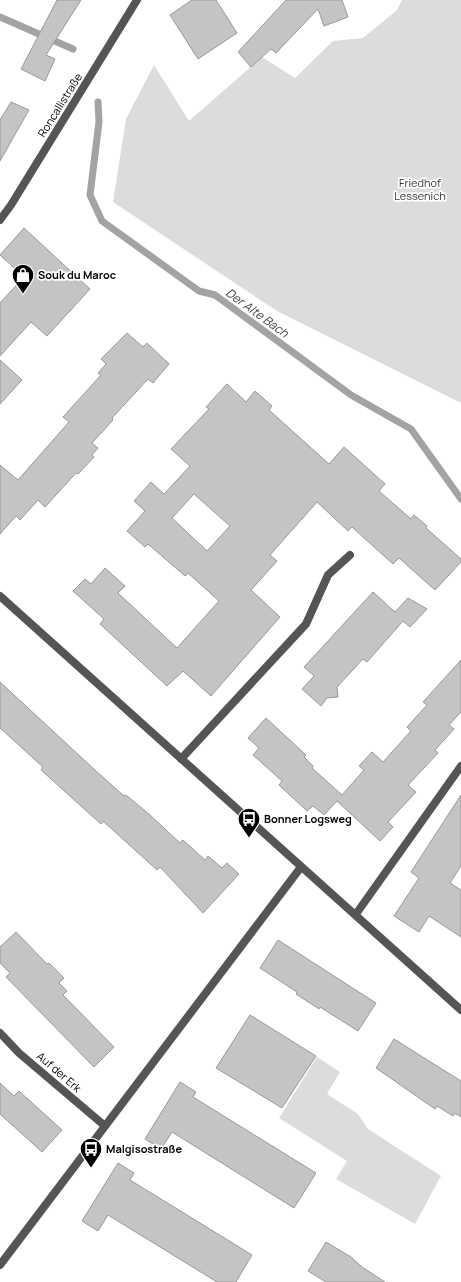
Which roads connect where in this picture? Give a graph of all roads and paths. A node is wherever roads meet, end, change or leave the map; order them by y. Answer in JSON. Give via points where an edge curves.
{"nodes":[{"id":1,"x":136,"y":0,"type":"edge"},
{"id":2,"x":0,"y":220,"type":"edge"},
{"id":3,"x":350,"y":555,"type":"dead end"},
{"id":4,"x":0,"y":596,"type":"edge"},
{"id":5,"x":181,"y":759,"type":"junction"},
{"id":6,"x":461,"y":766,"type":"edge"},
{"id":7,"x":301,"y":867,"type":"junction"},
{"id":8,"x":356,"y":914,"type":"junction"},
{"id":9,"x":461,"y":1010,"type":"edge"},
{"id":10,"x":0,"y":1033,"type":"edge"},
{"id":11,"x":105,"y":1126,"type":"junction"},
{"id":12,"x":0,"y":1265,"type":"edge"}],
"edges":[{"from":1,"to":2,"type":"street","name":"Roncallistraße","via":[[90,79]]},
{"from":3,"to":5,"type":"street","via":[[328,575],[306,624]]},
{"from":4,"to":5,"type":"street"},
{"from":5,"to":7,"type":"street"},
{"from":6,"to":8,"type":"street"},
{"from":7,"to":8,"type":"street"},
{"from":7,"to":11,"type":"street"},
{"from":8,"to":9,"type":"street"},
{"from":10,"to":11,"type":"street","name":"Auf der Erk","via":[[19,1053]]},
{"from":11,"to":12,"type":"street"}]}
